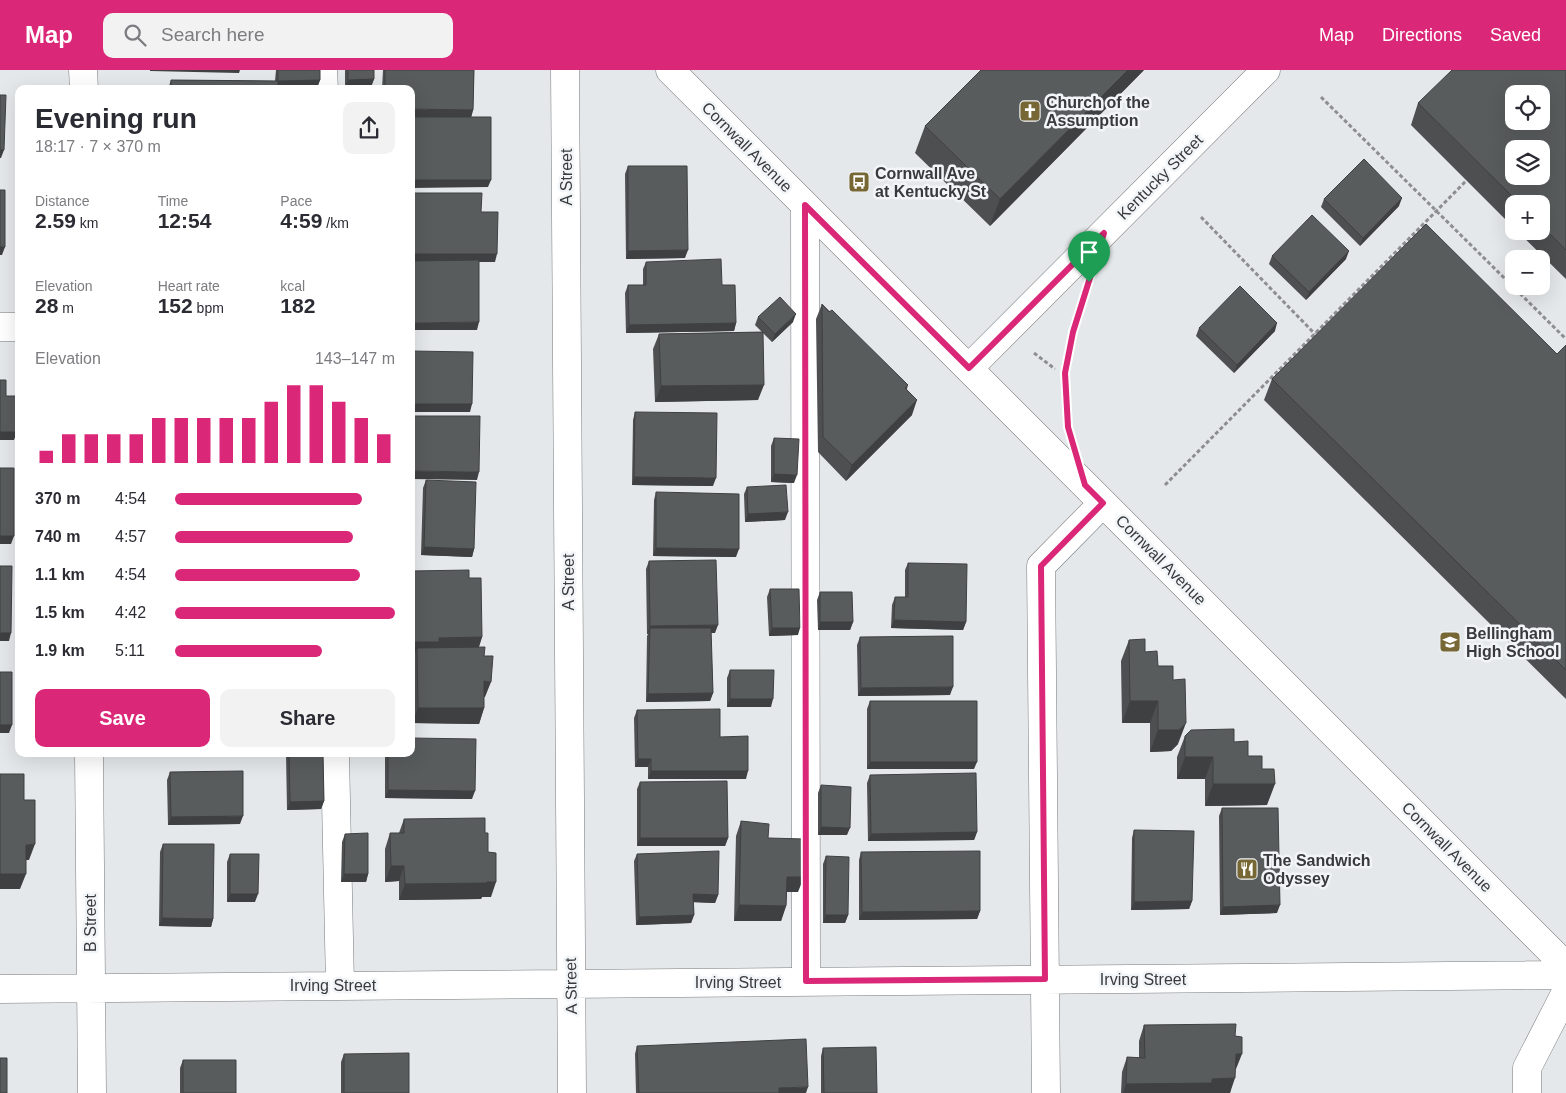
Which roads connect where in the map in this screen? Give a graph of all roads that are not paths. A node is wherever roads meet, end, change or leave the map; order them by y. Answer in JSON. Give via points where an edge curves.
{"nodes":[{"id":1,"x":84,"y":70,"type":"edge"},
{"id":2,"x":323,"y":70,"type":"edge"},
{"id":3,"x":565,"y":70,"type":"edge"},
{"id":4,"x":670,"y":70,"type":"edge"},
{"id":5,"x":1266,"y":70,"type":"edge"},
{"id":6,"x":84,"y":85,"type":"edge"},
{"id":7,"x":324,"y":85,"type":"edge"},
{"id":8,"x":805,"y":205,"type":"junction"},
{"id":9,"x":0,"y":327,"type":"edge"},
{"id":10,"x":15,"y":327,"type":"edge"},
{"id":11,"x":969,"y":368,"type":"junction"},
{"id":12,"x":1103,"y":503,"type":"junction"},
{"id":13,"x":89,"y":757,"type":"edge"},
{"id":14,"x":336,"y":757,"type":"edge"},
{"id":15,"x":1566,"y":966,"type":"edge"},
{"id":16,"x":1566,"y":975,"type":"edge"},
{"id":17,"x":1045,"y":979,"type":"junction"},
{"id":18,"x":806,"y":981,"type":"junction"},
{"id":19,"x":571,"y":983,"type":"junction"},
{"id":20,"x":340,"y":985,"type":"junction"},
{"id":21,"x":90,"y":987,"type":"junction"},
{"id":22,"x":0,"y":988,"type":"edge"},
{"id":23,"x":1566,"y":992,"type":"edge"},
{"id":24,"x":92,"y":1093,"type":"edge"},
{"id":25,"x":572,"y":1093,"type":"edge"},
{"id":26,"x":1046,"y":1093,"type":"edge"},
{"id":27,"x":1527,"y":1093,"type":"edge"}],
"edges":[{"from":1,"to":6,"type":"street"},
{"from":2,"to":7,"type":"street"},
{"from":3,"to":19,"type":"street","name":"A Street"},
{"from":4,"to":8,"type":"street","name":"Cornwall Avenue"},
{"from":5,"to":11,"type":"street","name":"Kentucky Street"},
{"from":8,"to":11,"type":"street","name":"Cornwall Avenue"},
{"from":8,"to":18,"type":"street"},
{"from":9,"to":10,"type":"street"},
{"from":11,"to":12,"type":"street","name":"Cornwall Avenue"},
{"from":12,"to":15,"type":"street","name":"Cornwall Avenue"},
{"from":12,"to":17,"type":"street","via":[[1041,566]]},
{"from":13,"to":21,"type":"street","name":"B Street"},
{"from":14,"to":20,"type":"street"},
{"from":16,"to":17,"type":"street","name":"Irving Street"},
{"from":17,"to":18,"type":"street","name":"Irving Street"},
{"from":17,"to":26,"type":"street"},
{"from":18,"to":19,"type":"street","name":"Irving Street"},
{"from":19,"to":20,"type":"street","name":"Irving Street"},
{"from":19,"to":25,"type":"street","name":"A Street"},
{"from":20,"to":21,"type":"street","name":"Irving Street"},
{"from":21,"to":22,"type":"street","name":"Irving Street"},
{"from":21,"to":24,"type":"street","name":"B Street"},
{"from":23,"to":27,"type":"street","via":[[1527,1068]]}]}
